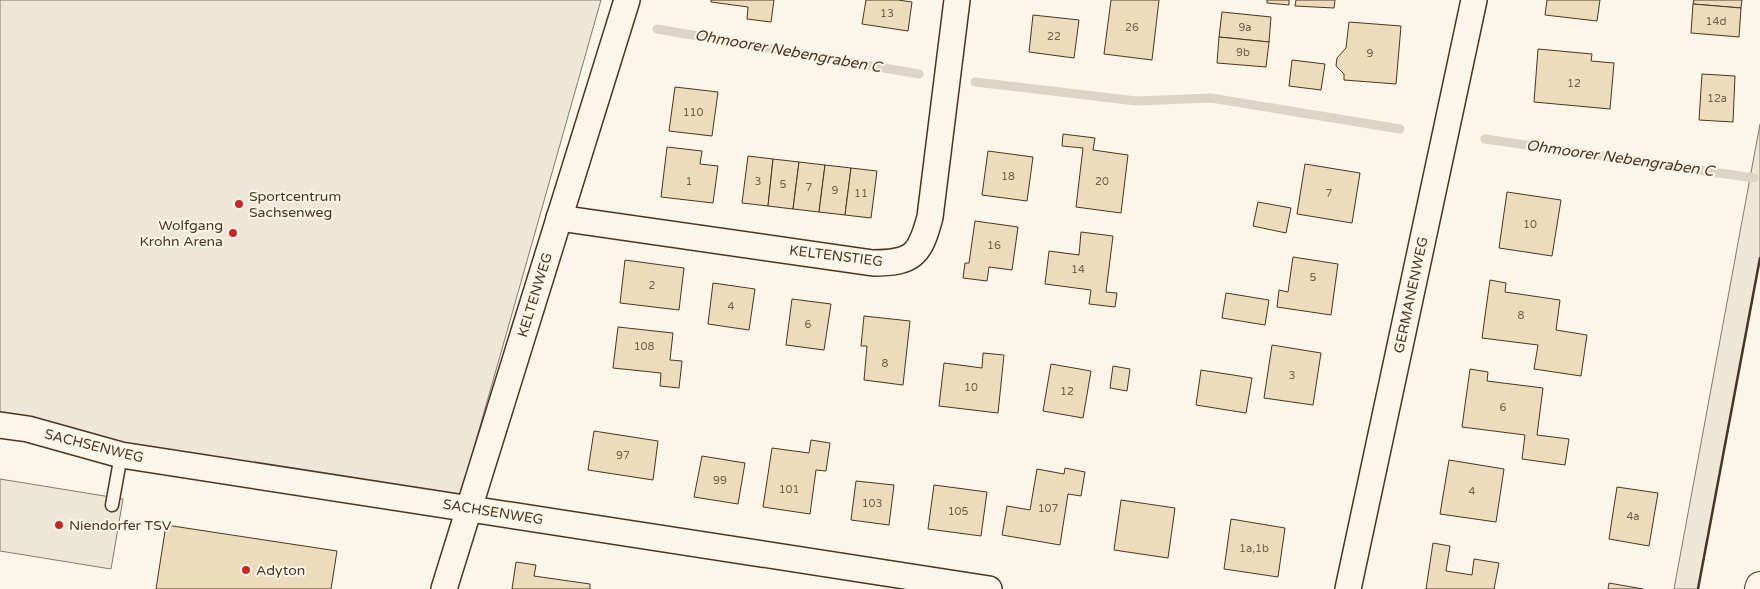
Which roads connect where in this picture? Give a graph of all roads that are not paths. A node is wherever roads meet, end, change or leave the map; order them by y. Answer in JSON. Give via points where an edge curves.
{"nodes":[{"id":1,"x":627,"y":0,"type":"edge"},
{"id":2,"x":957,"y":0,"type":"edge"},
{"id":3,"x":1474,"y":0,"type":"edge"},
{"id":4,"x":559,"y":218,"type":"junction"},
{"id":5,"x":0,"y":425,"type":"edge"},
{"id":6,"x":121,"y":455,"type":"junction"},
{"id":7,"x":112,"y":506,"type":"dead end"},
{"id":8,"x":469,"y":508,"type":"junction"},
{"id":9,"x":444,"y":589,"type":"edge"},
{"id":10,"x":989,"y":589,"type":"edge"},
{"id":11,"x":1348,"y":589,"type":"edge"}],
"edges":[{"from":1,"to":4,"type":"street","name":"KELTENWEG"},
{"from":2,"to":4,"type":"street","name":"KELTENSTIEG","via":[[930,217],[917,252],[906,260],[873,263]]},
{"from":3,"to":11,"type":"street","name":"GERMANENWEG"},
{"from":4,"to":8,"type":"street","name":"KELTENWEG"},
{"from":5,"to":6,"type":"street","name":"SACHSENWEG","via":[[28,429]]},
{"from":6,"to":7,"type":"lane"},
{"from":6,"to":8,"type":"street","name":"SACHSENWEG"},
{"from":8,"to":9,"type":"street","name":"KELTENWEG"},
{"from":8,"to":10,"type":"street","name":"SACHSENWEG"}]}
